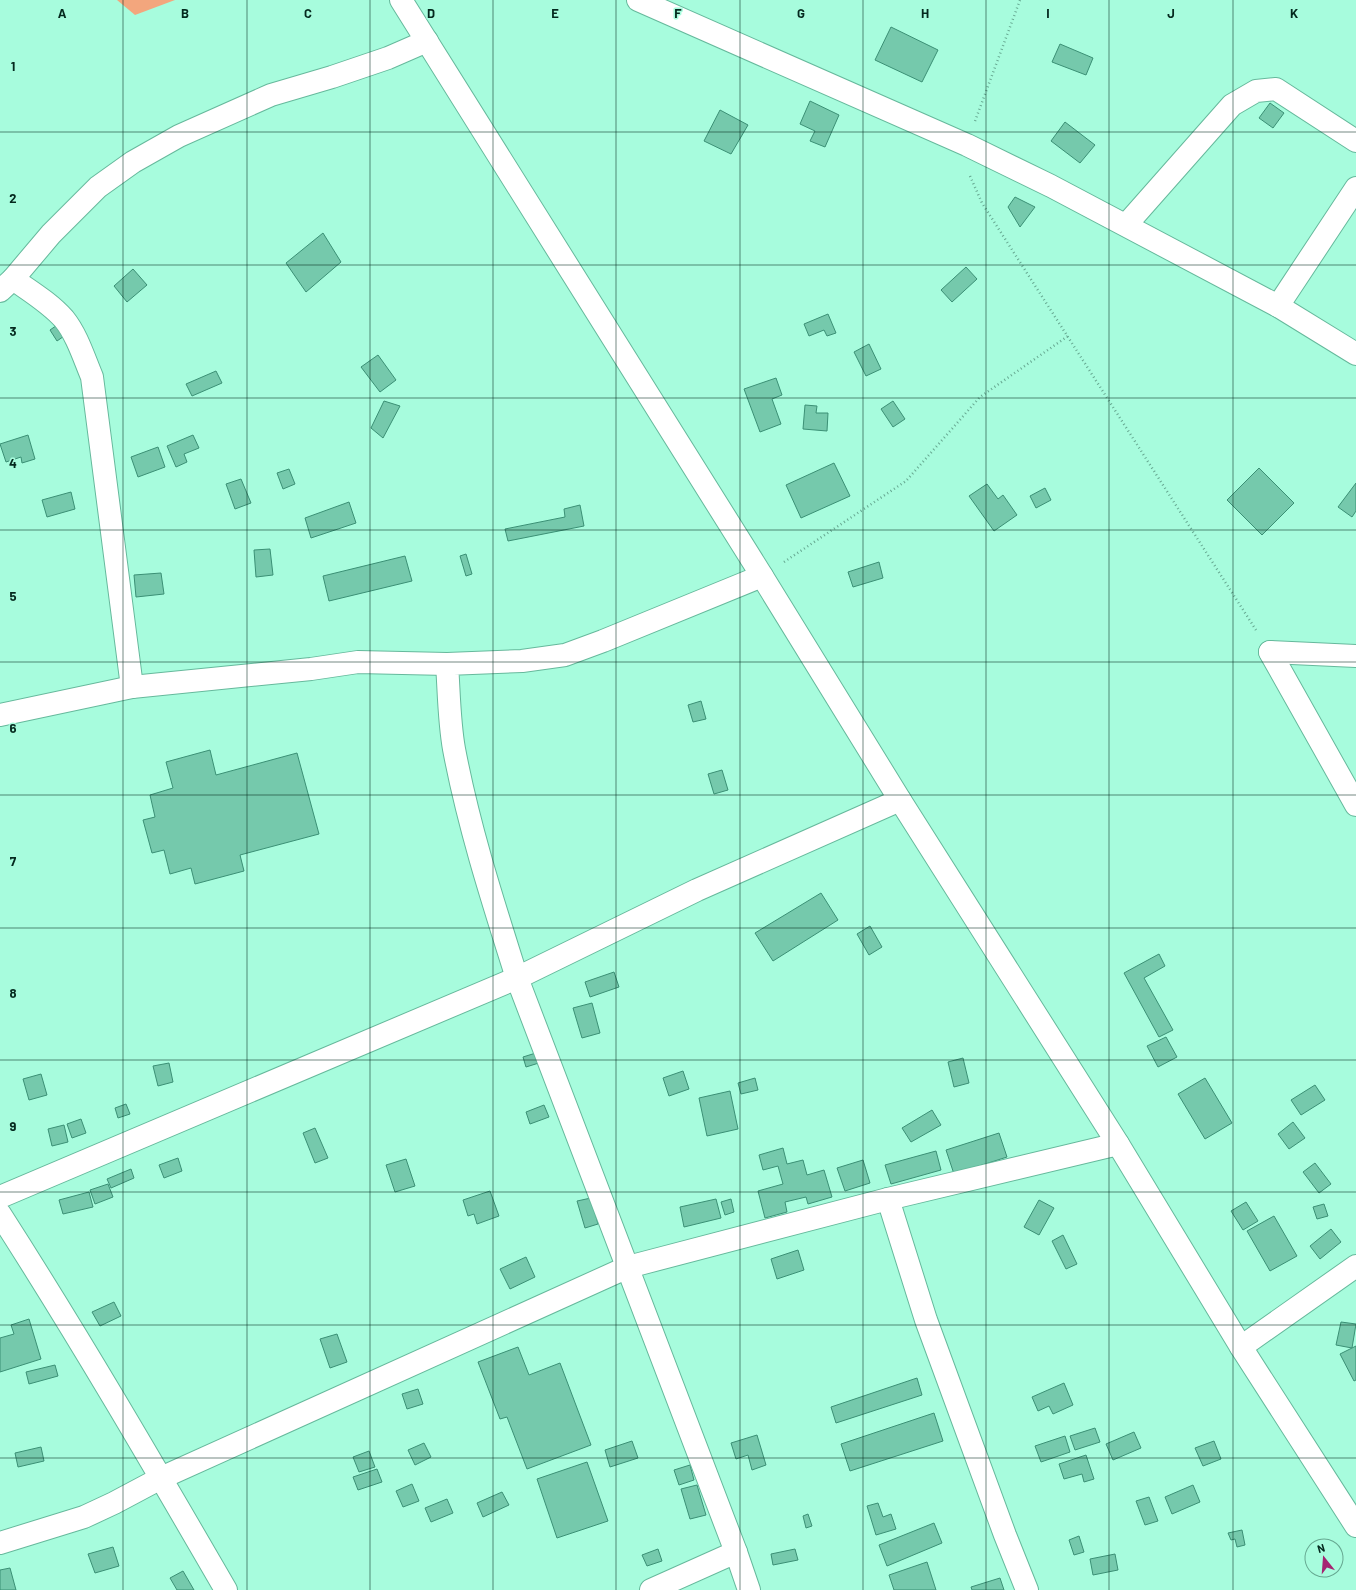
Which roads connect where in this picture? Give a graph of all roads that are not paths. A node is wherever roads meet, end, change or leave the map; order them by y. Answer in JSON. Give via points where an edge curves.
{"nodes":[{"id":1,"x":401,"y":0,"type":"edge"},
{"id":2,"x":638,"y":0,"type":"edge"},
{"id":3,"x":427,"y":41,"type":"junction"},
{"id":4,"x":1356,"y":141,"type":"edge"},
{"id":5,"x":1356,"y":188,"type":"edge"},
{"id":6,"x":1126,"y":225,"type":"junction"},
{"id":7,"x":6,"y":285,"type":"edge"},
{"id":8,"x":1278,"y":306,"type":"junction"},
{"id":9,"x":1356,"y":354,"type":"edge"},
{"id":10,"x":762,"y":576,"type":"junction"},
{"id":11,"x":1356,"y":656,"type":"edge"},
{"id":12,"x":447,"y":664,"type":"junction"},
{"id":13,"x":132,"y":687,"type":"junction"},
{"id":14,"x":0,"y":715,"type":"edge"},
{"id":15,"x":900,"y":800,"type":"junction"},
{"id":16,"x":1356,"y":805,"type":"edge"},
{"id":17,"x":517,"y":978,"type":"junction"},
{"id":18,"x":1118,"y":1144,"type":"junction"},
{"id":19,"x":0,"y":1197,"type":"edge"},
{"id":20,"x":888,"y":1199,"type":"junction"},
{"id":21,"x":0,"y":1214,"type":"edge"},
{"id":22,"x":1356,"y":1266,"type":"edge"},
{"id":23,"x":628,"y":1267,"type":"junction"},
{"id":24,"x":1242,"y":1347,"type":"junction"},
{"id":25,"x":161,"y":1478,"type":"junction"},
{"id":26,"x":1356,"y":1526,"type":"edge"},
{"id":27,"x":0,"y":1543,"type":"edge"},
{"id":28,"x":736,"y":1552,"type":"junction"},
{"id":29,"x":226,"y":1590,"type":"edge"},
{"id":30,"x":651,"y":1590,"type":"edge"},
{"id":31,"x":749,"y":1590,"type":"edge"},
{"id":32,"x":1027,"y":1590,"type":"edge"}],
"edges":[{"from":1,"to":3,"type":"street"},
{"from":2,"to":6,"type":"street","via":[[967,145]]},
{"from":3,"to":7,"type":"street","via":[[360,68],[271,94],[180,136],[133,162],[98,187]]},
{"from":3,"to":10,"type":"street"},
{"from":4,"to":6,"type":"street","via":[[1276,89],[1256,91],[1232,105]]},
{"from":5,"to":8,"type":"street"},
{"from":6,"to":8,"type":"street"},
{"from":7,"to":13,"type":"street","via":[[51,306],[64,319],[92,377]]},
{"from":8,"to":9,"type":"street"},
{"from":10,"to":12,"type":"street","via":[[565,655],[522,661]]},
{"from":10,"to":15,"type":"street"},
{"from":11,"to":16,"type":"street","via":[[1270,652]]},
{"from":12,"to":13,"type":"street","via":[[358,662]]},
{"from":12,"to":17,"type":"street","via":[[454,748],[470,826]]},
{"from":13,"to":14,"type":"street"},
{"from":15,"to":17,"type":"street","via":[[697,890]]},
{"from":15,"to":18,"type":"street"},
{"from":17,"to":19,"type":"street"},
{"from":17,"to":23,"type":"street"},
{"from":18,"to":20,"type":"street"},
{"from":18,"to":24,"type":"street"},
{"from":20,"to":23,"type":"street"},
{"from":20,"to":32,"type":"street","via":[[926,1320]]},
{"from":21,"to":25,"type":"street"},
{"from":22,"to":24,"type":"street"},
{"from":23,"to":25,"type":"street"},
{"from":23,"to":28,"type":"street"},
{"from":24,"to":26,"type":"street"},
{"from":25,"to":27,"type":"street","via":[[84,1517]]},
{"from":25,"to":29,"type":"street"},
{"from":28,"to":30,"type":"street"},
{"from":28,"to":31,"type":"street"}]}
